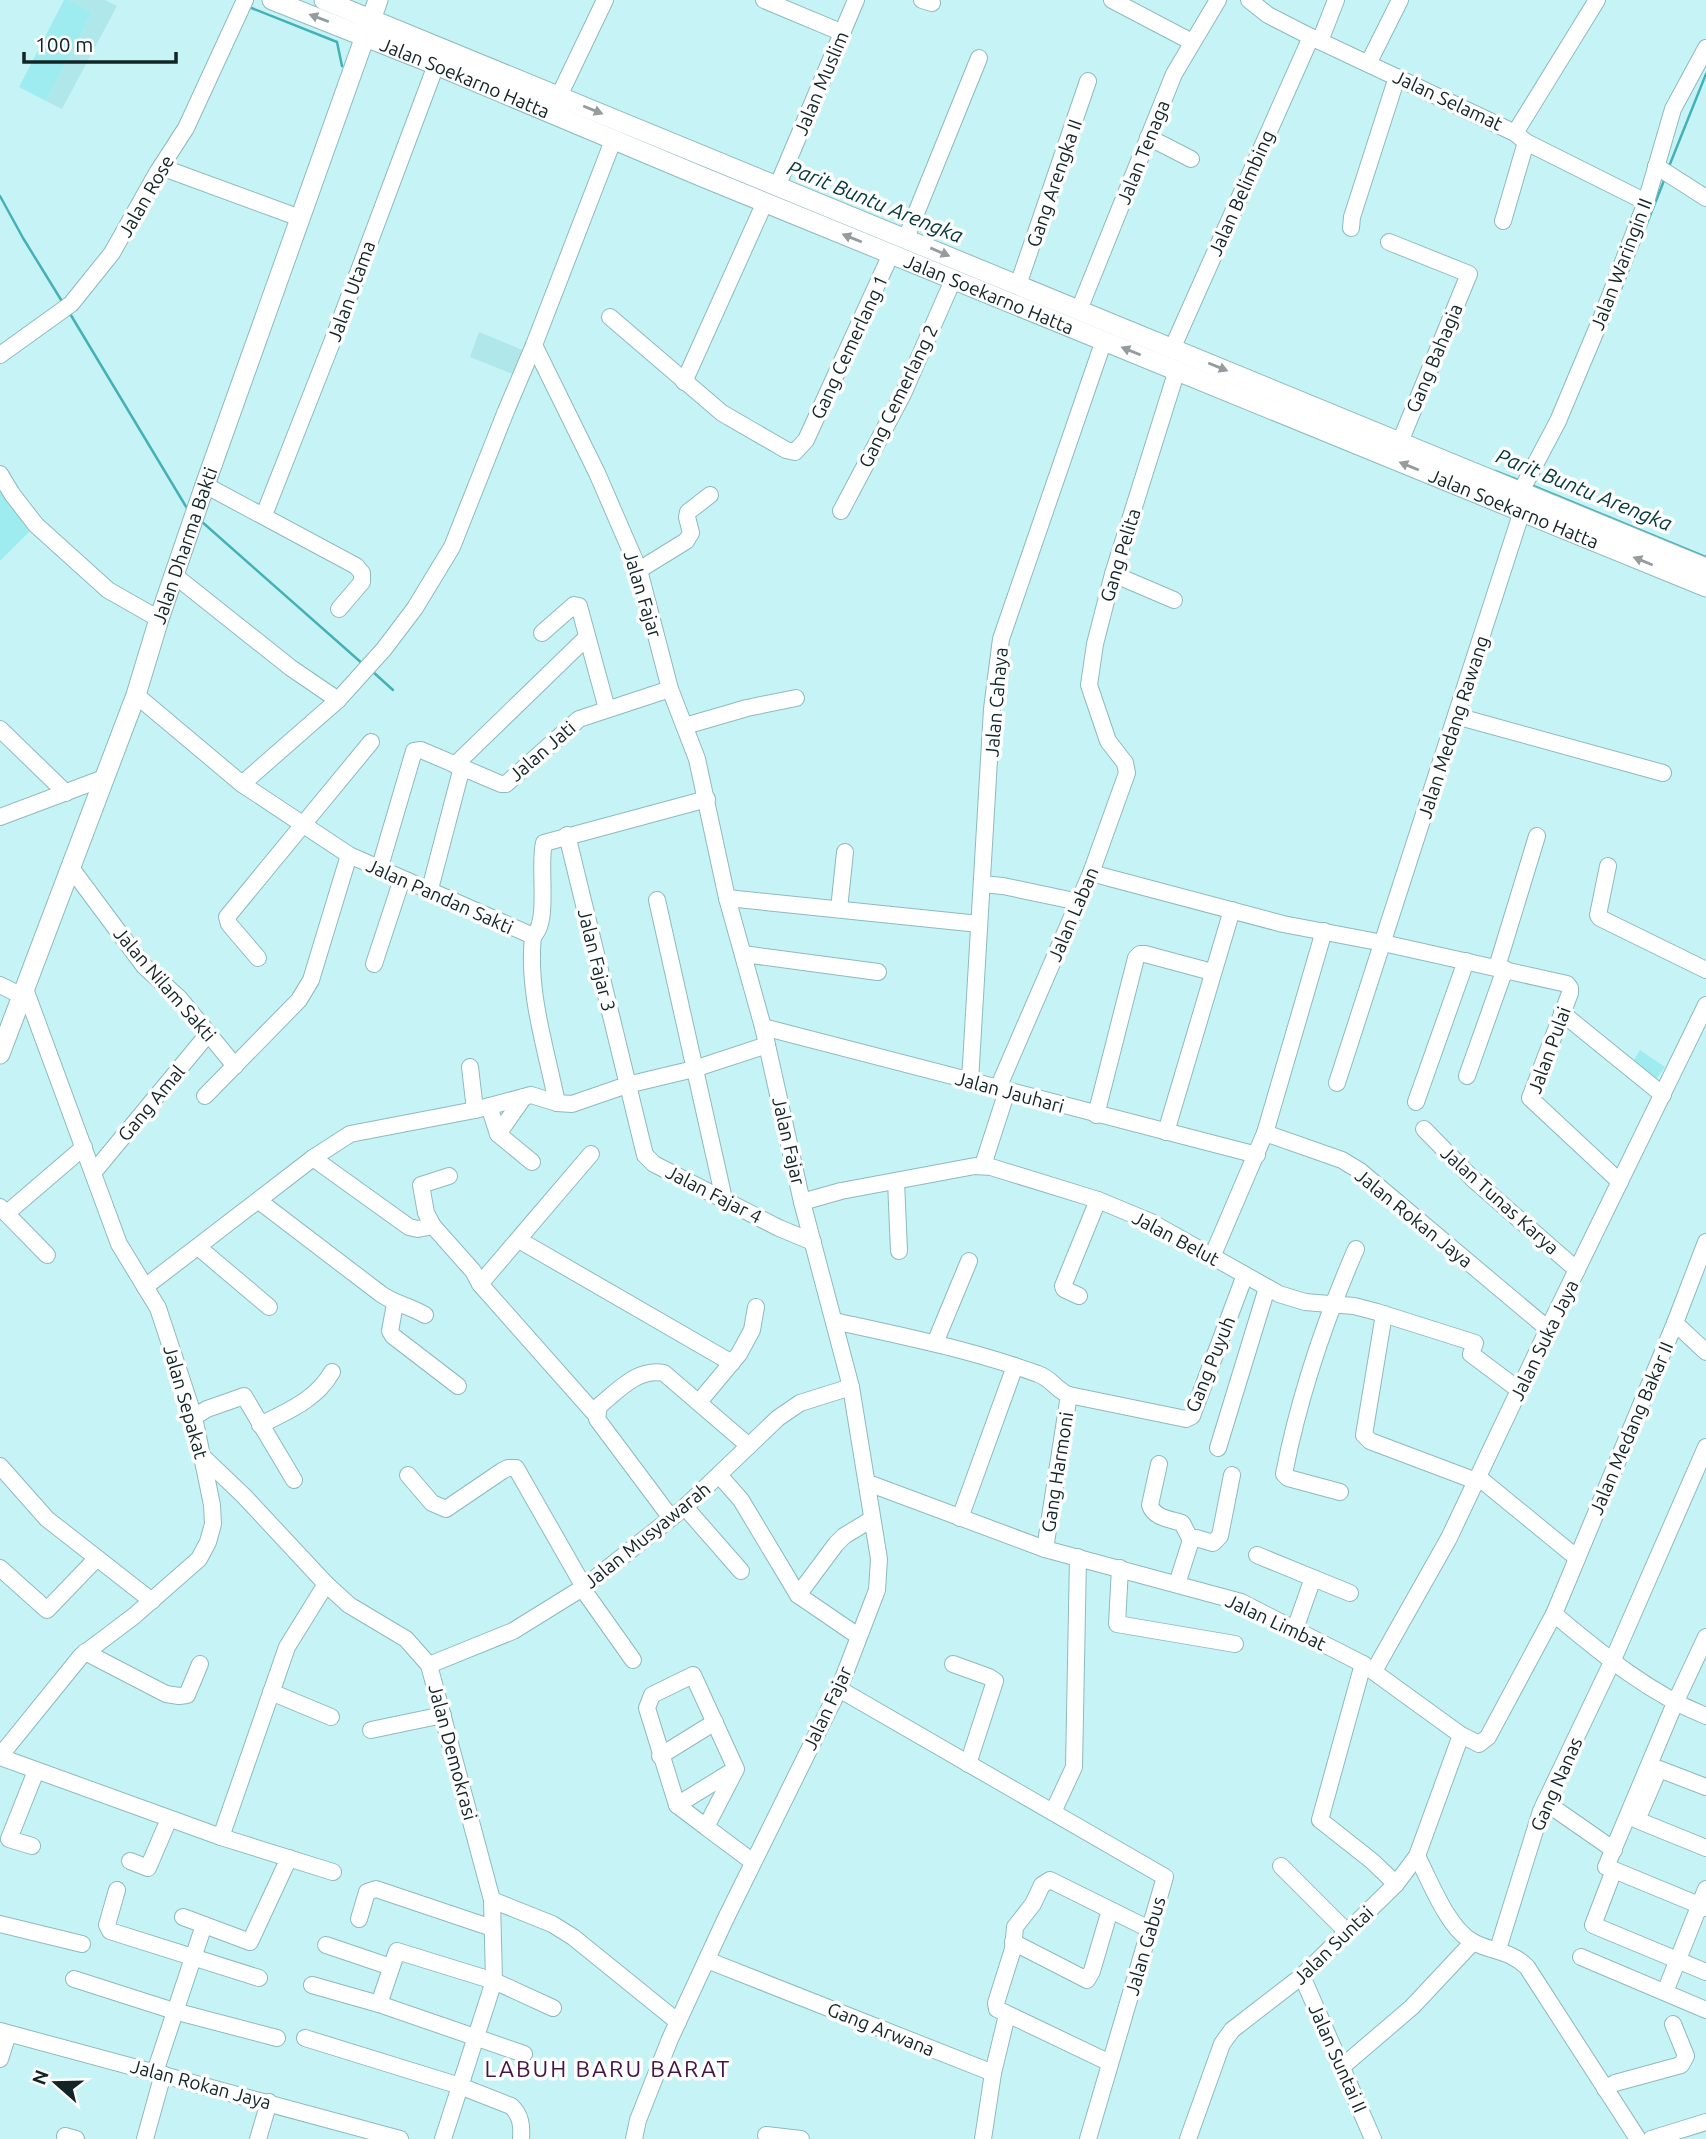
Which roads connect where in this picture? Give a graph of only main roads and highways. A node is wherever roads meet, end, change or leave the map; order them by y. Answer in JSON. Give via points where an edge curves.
{"nodes":[{"id":1,"x":272,"y":0,"type":"edge"},
{"id":2,"x":324,"y":0,"type":"edge"},
{"id":3,"x":367,"y":20,"type":"edge"},
{"id":4,"x":773,"y":191,"type":"junction"},
{"id":5,"x":1309,"y":403,"type":"junction"},
{"id":6,"x":1301,"y":422,"type":"junction"},
{"id":7,"x":1523,"y":493,"type":"junction"},
{"id":8,"x":1706,"y":568,"type":"edge"},
{"id":9,"x":1706,"y":587,"type":"edge"},
{"id":10,"x":0,"y":1054,"type":"edge"}],
"edges":[{"from":3,"to":1,"type":"main road","name":"Jalan Soekarno Hatta","one_way":true},
{"from":2,"to":3,"type":"main road","name":"Jalan Soekarno Hatta"},
{"from":3,"to":4,"type":"main road","name":"Jalan Soekarno Hatta","one_way":true,"via":[[712,158]]},
{"from":3,"to":4,"type":"main road","name":"Jalan Soekarno Hatta","via":[[436,65],[614,138]]},
{"from":3,"to":10,"type":"main road","name":"Jalan Dharma Bakti","via":[[136,695]]},
{"from":4,"to":5,"type":"main road","name":"Jalan Soekarno Hatta","one_way":true,"via":[[909,230]]},
{"from":6,"to":4,"type":"main road","name":"Jalan Soekarno Hatta","one_way":true,"via":[[891,254]]},
{"from":5,"to":6,"type":"main road"},
{"from":5,"to":7,"type":"main road","name":"Jalan Soekarno Hatta"},
{"from":7,"to":6,"type":"main road","name":"Jalan Soekarno Hatta","one_way":true},
{"from":7,"to":8,"type":"main road","name":"Jalan Soekarno Hatta"},
{"from":9,"to":7,"type":"main road","name":"Jalan Soekarno Hatta","one_way":true}]}
